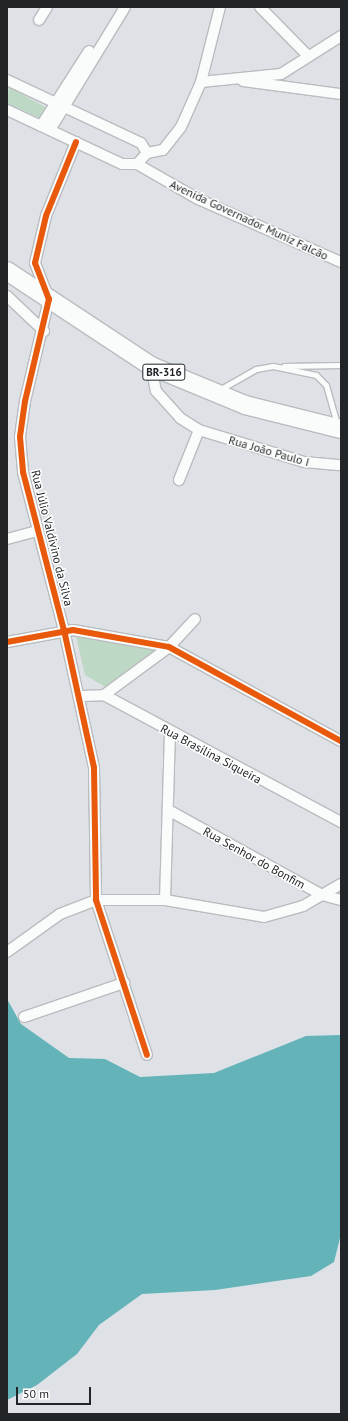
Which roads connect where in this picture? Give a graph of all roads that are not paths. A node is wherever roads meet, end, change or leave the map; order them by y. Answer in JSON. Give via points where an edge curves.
{"nodes":[{"id":1,"x":47,"y":7,"type":"edge"},
{"id":2,"x":117,"y":7,"type":"edge"},
{"id":3,"x":125,"y":7,"type":"edge"},
{"id":4,"x":220,"y":7,"type":"edge"},
{"id":5,"x":260,"y":7,"type":"edge"},
{"id":6,"x":39,"y":20,"type":"dead end"},
{"id":7,"x":341,"y":36,"type":"edge"},
{"id":8,"x":308,"y":55,"type":"junction"},
{"id":9,"x":7,"y":80,"type":"edge"},
{"id":10,"x":231,"y":80,"type":"junction"},
{"id":11,"x":201,"y":82,"type":"junction"},
{"id":12,"x":341,"y":94,"type":"edge"},
{"id":13,"x":60,"y":104,"type":"junction"},
{"id":14,"x":7,"y":110,"type":"edge"},
{"id":15,"x":46,"y":128,"type":"junction"},
{"id":16,"x":76,"y":142,"type":"junction"},
{"id":17,"x":142,"y":159,"type":"junction"},
{"id":18,"x":341,"y":262,"type":"edge"},
{"id":19,"x":7,"y":271,"type":"edge"},
{"id":20,"x":7,"y":296,"type":"edge"},
{"id":21,"x":50,"y":299,"type":"junction"},
{"id":22,"x":44,"y":332,"type":"junction"},
{"id":23,"x":341,"y":365,"type":"edge"},
{"id":24,"x":151,"y":366,"type":"junction"},
{"id":25,"x":273,"y":366,"type":"junction"},
{"id":26,"x":213,"y":394,"type":"junction"},
{"id":27,"x":340,"y":429,"type":"edge"},
{"id":28,"x":199,"y":430,"type":"junction"},
{"id":29,"x":341,"y":465,"type":"edge"},
{"id":30,"x":180,"y":480,"type":"dead end"},
{"id":31,"x":37,"y":531,"type":"junction"},
{"id":32,"x":7,"y":539,"type":"edge"},
{"id":33,"x":195,"y":619,"type":"dead end"},
{"id":34,"x":64,"y":630,"type":"junction"},
{"id":35,"x":7,"y":642,"type":"edge"},
{"id":36,"x":169,"y":647,"type":"junction"},
{"id":37,"x":104,"y":694,"type":"junction"},
{"id":38,"x":80,"y":696,"type":"junction"},
{"id":39,"x":170,"y":732,"type":"junction"},
{"id":40,"x":341,"y":741,"type":"edge"},
{"id":41,"x":170,"y":811,"type":"junction"},
{"id":42,"x":341,"y":822,"type":"edge"},
{"id":43,"x":341,"y":884,"type":"edge"},
{"id":44,"x":322,"y":895,"type":"junction"},
{"id":45,"x":96,"y":900,"type":"junction"},
{"id":46,"x":165,"y":900,"type":"junction"},
{"id":47,"x":341,"y":900,"type":"edge"},
{"id":48,"x":7,"y":952,"type":"edge"},
{"id":49,"x":124,"y":983,"type":"junction"},
{"id":50,"x":24,"y":1017,"type":"dead end"},
{"id":51,"x":147,"y":1055,"type":"dead end"}],
"edges":[{"from":1,"to":6,"type":"street"},
{"from":2,"to":13,"type":"street"},
{"from":3,"to":13,"type":"street"},
{"from":4,"to":11,"type":"street"},
{"from":5,"to":8,"type":"street"},
{"from":7,"to":8,"type":"street"},
{"from":8,"to":10,"type":"street","via":[[281,74]]},
{"from":9,"to":13,"type":"street","name":"Avenida Governador Muniz Falcão"},
{"from":10,"to":11,"type":"street"},
{"from":10,"to":12,"type":"street"},
{"from":11,"to":17,"type":"street","via":[[181,127],[167,146],[156,154]]},
{"from":13,"to":15,"type":"street"},
{"from":13,"to":17,"type":"street","name":"Avenida Governador Muniz Falcão","via":[[141,143]]},
{"from":14,"to":15,"type":"street"},
{"from":15,"to":16,"type":"street"},
{"from":16,"to":17,"type":"street","via":[[112,161]]},
{"from":16,"to":21,"type":"street","via":[[46,216],[36,263]]},
{"from":17,"to":18,"type":"street","name":"Avenida Governador Muniz Falcão","via":[[198,199]]},
{"from":19,"to":21,"type":"highway","number":"BR-316"},
{"from":20,"to":22,"type":"street"},
{"from":21,"to":22,"type":"street","name":"Rua Júlio Valdivino da Silva"},
{"from":21,"to":24,"type":"highway","number":"BR-316"},
{"from":22,"to":31,"type":"street","name":"Rua Júlio Valdivino da Silva","via":[[25,401],[20,437],[23,472]]},
{"from":23,"to":25,"type":"lane"},
{"from":24,"to":26,"type":"highway","number":"BR-316"},
{"from":24,"to":28,"type":"street","name":"Rua João Paulo I","via":[[156,391],[180,418]]},
{"from":25,"to":26,"type":"lane","via":[[256,369]]},
{"from":25,"to":27,"type":"lane","via":[[316,375],[326,385]]},
{"from":26,"to":27,"type":"highway","number":"BR-316"},
{"from":28,"to":29,"type":"street","name":"Rua João Paulo I","via":[[304,462]]},
{"from":28,"to":30,"type":"street"},
{"from":31,"to":32,"type":"street"},
{"from":31,"to":34,"type":"street","name":"Rua Júlio Valdivino da Silva"},
{"from":33,"to":36,"type":"street"},
{"from":34,"to":35,"type":"street"},
{"from":34,"to":36,"type":"street"},
{"from":34,"to":38,"type":"street","name":"Rua Júlio Valdivino da Silva"},
{"from":36,"to":37,"type":"street"},
{"from":36,"to":40,"type":"street"},
{"from":37,"to":38,"type":"street"},
{"from":37,"to":39,"type":"street","name":"Rua Brasilina Siqueira"},
{"from":38,"to":45,"type":"street","name":"Rua Júlio Valdivino da Silva","via":[[94,768]]},
{"from":39,"to":41,"type":"street"},
{"from":39,"to":42,"type":"street","name":"Rua Brasilina Siqueira"},
{"from":41,"to":44,"type":"street","name":"Rua Senhor do Bonfim"},
{"from":41,"to":46,"type":"street"},
{"from":43,"to":44,"type":"street"},
{"from":44,"to":46,"type":"street","via":[[287,912],[264,917]]},
{"from":44,"to":47,"type":"street","name":"Rua Senhor do Bonfim"},
{"from":45,"to":46,"type":"street"},
{"from":45,"to":48,"type":"street","via":[[60,914]]},
{"from":45,"to":49,"type":"street","name":"Rua Júlio Valdivino da Silva"},
{"from":49,"to":50,"type":"street"},
{"from":49,"to":51,"type":"street","name":"Rua Júlio Valdivino da Silva"}]}
